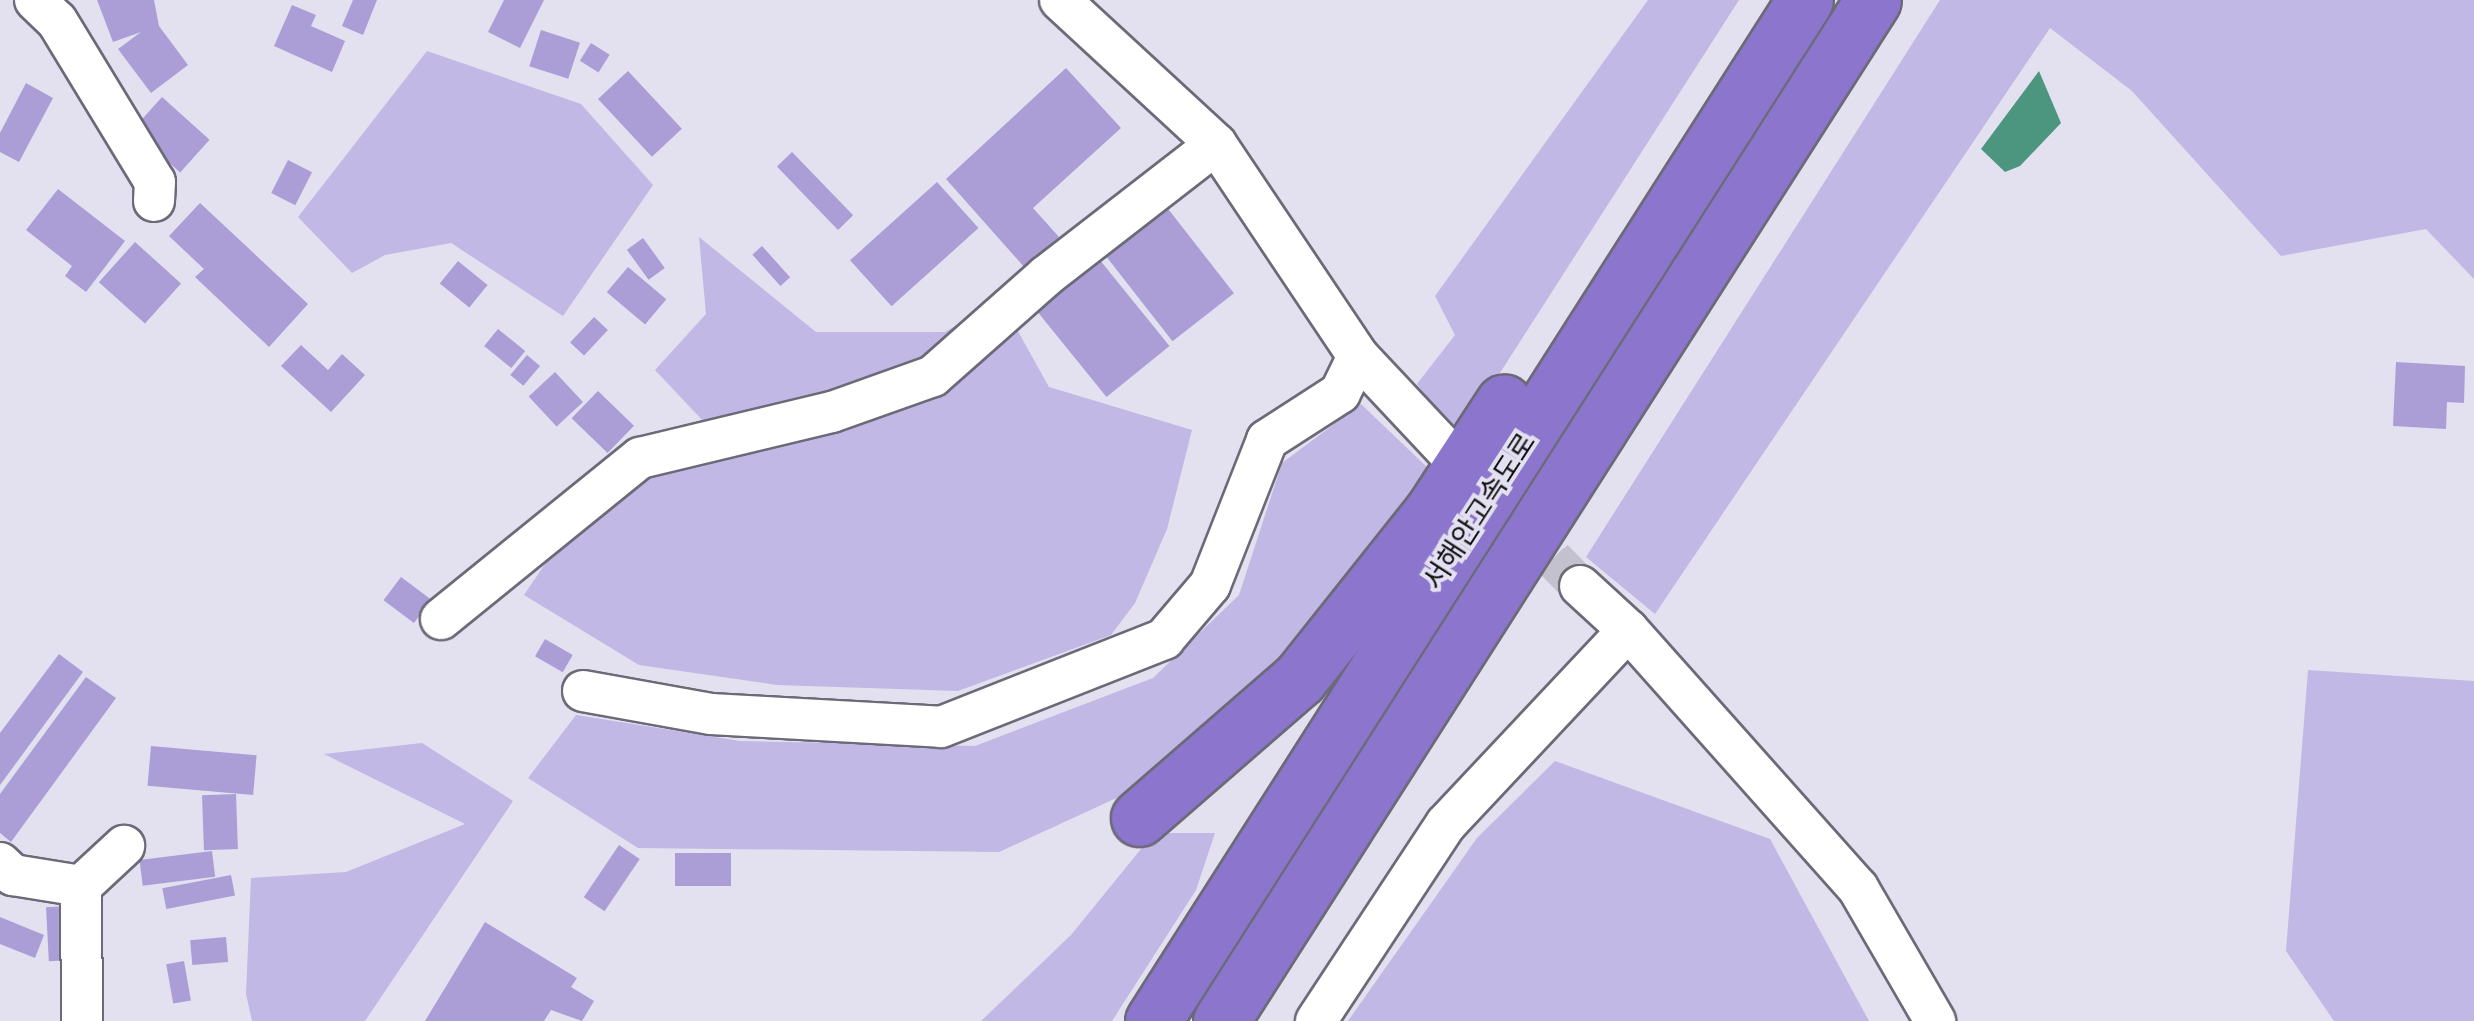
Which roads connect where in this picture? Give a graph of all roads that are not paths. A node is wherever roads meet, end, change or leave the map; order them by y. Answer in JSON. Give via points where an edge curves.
{"nodes":[{"id":1,"x":36,"y":0,"type":"edge"},
{"id":2,"x":1060,"y":0,"type":"edge"},
{"id":3,"x":1763,"y":0,"type":"edge"},
{"id":4,"x":1805,"y":0,"type":"edge"},
{"id":5,"x":1873,"y":0,"type":"edge"},
{"id":6,"x":1216,"y":144,"type":"junction"},
{"id":7,"x":154,"y":201,"type":"dead end"},
{"id":8,"x":1358,"y":356,"type":"junction"},
{"id":9,"x":1449,"y":453,"type":"dead end"},
{"id":10,"x":1580,"y":586,"type":"tunnel mouth"},
{"id":11,"x":441,"y":619,"type":"dead end"},
{"id":12,"x":1628,"y":630,"type":"junction"},
{"id":13,"x":583,"y":691,"type":"dead end"},
{"id":14,"x":1139,"y":818,"type":"dead end"},
{"id":15,"x":124,"y":846,"type":"dead end"},
{"id":16,"x":0,"y":863,"type":"edge"},
{"id":17,"x":81,"y":886,"type":"junction"},
{"id":18,"x":82,"y":1021,"type":"edge"},
{"id":19,"x":1153,"y":1021,"type":"edge"},
{"id":20,"x":1222,"y":1021,"type":"edge"},
{"id":21,"x":1316,"y":1021,"type":"edge"},
{"id":22,"x":1936,"y":1021,"type":"edge"}],
"edges":[{"from":1,"to":7,"type":"street","via":[[57,21],[156,182]]},
{"from":2,"to":6,"type":"street"},
{"from":3,"to":14,"type":"highway","via":[[1432,512],[1299,679]]},
{"from":4,"to":19,"type":"highway","name":"서해안고속도로"},
{"from":5,"to":20,"type":"highway"},
{"from":6,"to":8,"type":"street"},
{"from":6,"to":11,"type":"street","via":[[1046,276],[933,376],[832,412],[640,458]]},
{"from":8,"to":9,"type":"street"},
{"from":8,"to":13,"type":"street","via":[[1340,393],[1267,440],[1210,585],[1164,638],[941,727],[711,714]]},
{"from":10,"to":12,"type":"street"},
{"from":12,"to":21,"type":"street","via":[[1446,824]]},
{"from":12,"to":22,"type":"street","via":[[1858,888]]},
{"from":15,"to":17,"type":"street"},
{"from":16,"to":17,"type":"street","via":[[13,875]]},
{"from":17,"to":18,"type":"street"}]}
